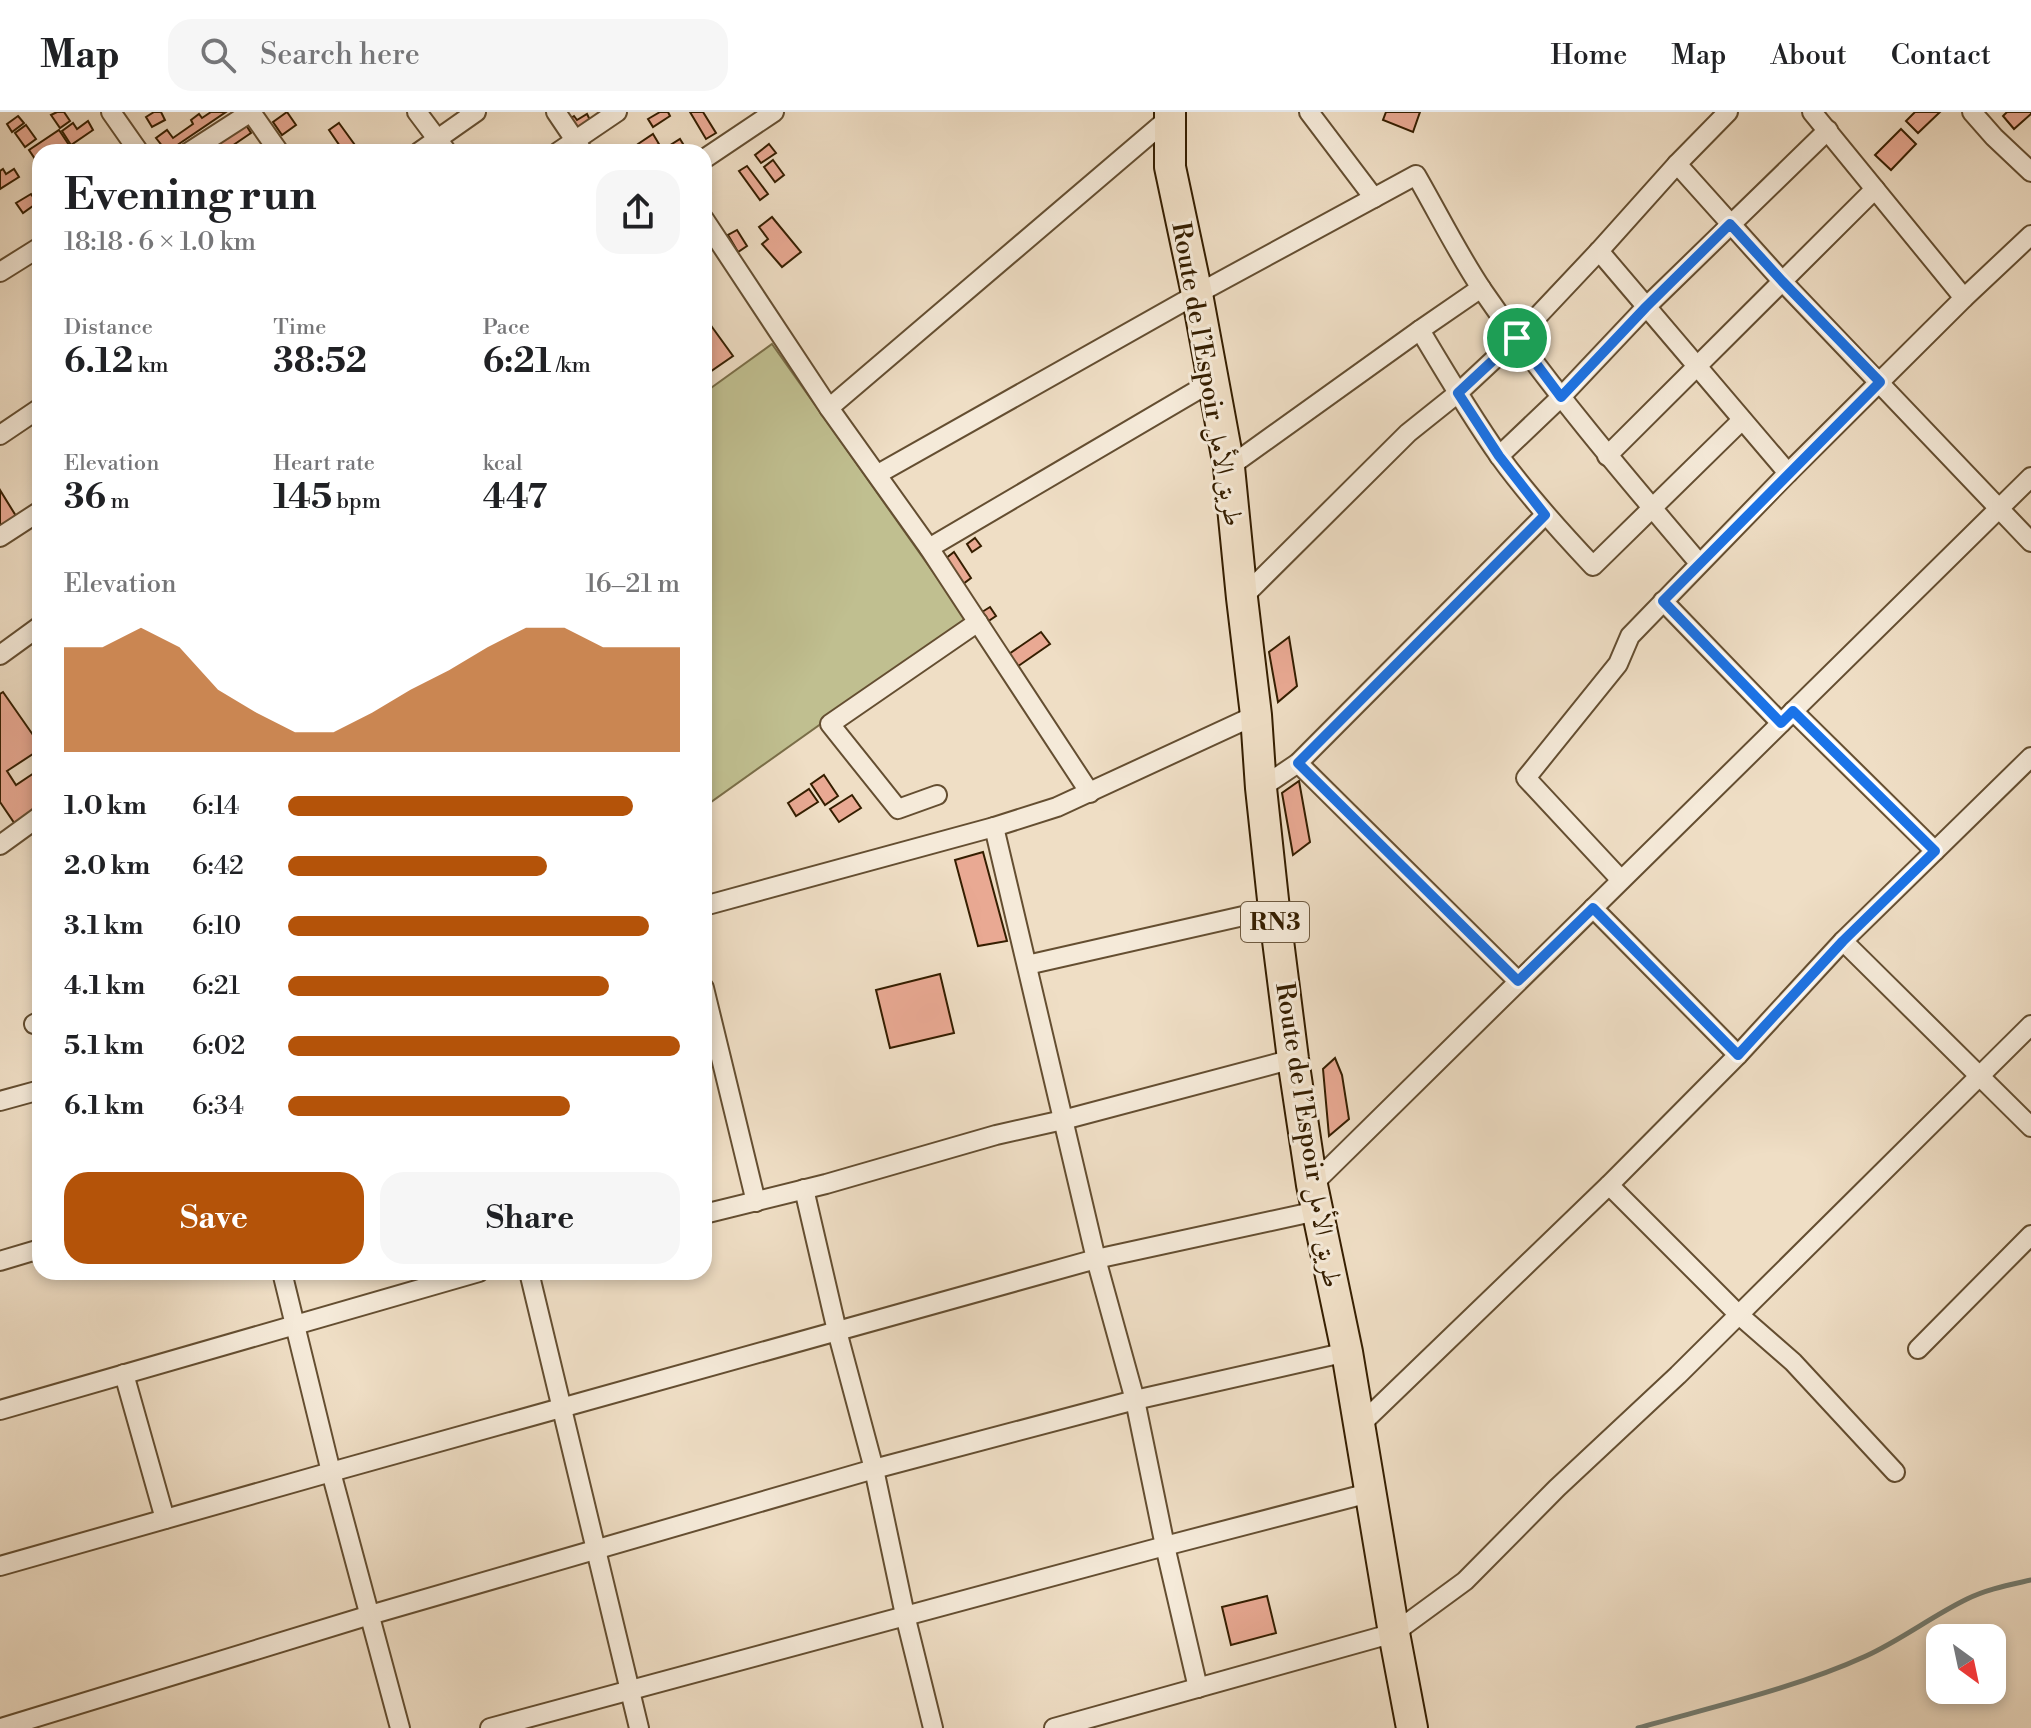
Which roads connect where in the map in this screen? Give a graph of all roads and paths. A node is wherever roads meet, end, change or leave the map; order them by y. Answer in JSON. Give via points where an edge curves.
{"nodes":[{"id":1,"x":111,"y":112,"type":"edge"},
{"id":2,"x":417,"y":112,"type":"edge"},
{"id":3,"x":476,"y":112,"type":"edge"},
{"id":4,"x":556,"y":112,"type":"edge"},
{"id":5,"x":617,"y":112,"type":"edge"},
{"id":6,"x":774,"y":112,"type":"edge"},
{"id":7,"x":1309,"y":112,"type":"edge"},
{"id":8,"x":1728,"y":112,"type":"edge"},
{"id":9,"x":1812,"y":112,"type":"edge"},
{"id":10,"x":1169,"y":115,"type":"edge"},
{"id":11,"x":1983,"y":116,"type":"edge"},
{"id":12,"x":1828,"y":130,"type":"junction"},
{"id":13,"x":133,"y":144,"type":"edge"},
{"id":14,"x":201,"y":144,"type":"edge"},
{"id":15,"x":273,"y":144,"type":"edge"},
{"id":16,"x":441,"y":144,"type":"edge"},
{"id":17,"x":443,"y":144,"type":"edge"},
{"id":18,"x":578,"y":144,"type":"edge"},
{"id":19,"x":581,"y":144,"type":"edge"},
{"id":20,"x":712,"y":154,"type":"edge"},
{"id":21,"x":1677,"y":164,"type":"junction"},
{"id":22,"x":2031,"y":172,"type":"edge"},
{"id":23,"x":1875,"y":189,"type":"junction"},
{"id":24,"x":1374,"y":198,"type":"junction"},
{"id":25,"x":1730,"y":224,"type":"junction"},
{"id":26,"x":712,"y":231,"type":"edge"},
{"id":27,"x":2031,"y":235,"type":"edge"},
{"id":28,"x":1599,"y":251,"type":"junction"},
{"id":29,"x":32,"y":252,"type":"edge"},
{"id":30,"x":0,"y":272,"type":"edge"},
{"id":31,"x":1782,"y":281,"type":"junction"},
{"id":32,"x":1481,"y":288,"type":"junction"},
{"id":33,"x":1197,"y":294,"type":"junction"},
{"id":34,"x":1964,"y":298,"type":"junction"},
{"id":35,"x":1646,"y":307,"type":"junction"},
{"id":36,"x":1420,"y":330,"type":"junction"},
{"id":37,"x":1517,"y":338,"type":"junction"},
{"id":38,"x":1697,"y":367,"type":"junction"},
{"id":39,"x":1213,"y":381,"type":"junction"},
{"id":40,"x":1880,"y":382,"type":"junction"},
{"id":41,"x":1458,"y":393,"type":"junction"},
{"id":42,"x":1561,"y":397,"type":"junction"},
{"id":43,"x":829,"y":408,"type":"junction"},
{"id":44,"x":32,"y":413,"type":"edge"},
{"id":45,"x":1742,"y":420,"type":"junction"},
{"id":46,"x":0,"y":435,"type":"edge"},
{"id":47,"x":1499,"y":456,"type":"junction"},
{"id":48,"x":1607,"y":456,"type":"junction"},
{"id":49,"x":1229,"y":467,"type":"junction"},
{"id":50,"x":1788,"y":473,"type":"junction"},
{"id":51,"x":878,"y":474,"type":"junction"},
{"id":52,"x":2031,"y":477,"type":"edge"},
{"id":53,"x":1652,"y":508,"type":"junction"},
{"id":54,"x":1999,"y":508,"type":"junction"},
{"id":55,"x":1545,"y":515,"type":"junction"},
{"id":56,"x":32,"y":516,"type":"edge"},
{"id":57,"x":0,"y":537,"type":"edge"},
{"id":58,"x":2031,"y":542,"type":"edge"},
{"id":59,"x":929,"y":548,"type":"junction"},
{"id":60,"x":1699,"y":563,"type":"junction"},
{"id":61,"x":1242,"y":598,"type":"junction"},
{"id":62,"x":1663,"y":601,"type":"junction"},
{"id":63,"x":978,"y":622,"type":"junction"},
{"id":64,"x":32,"y":632,"type":"edge"},
{"id":65,"x":0,"y":655,"type":"edge"},
{"id":66,"x":1256,"y":715,"type":"junction"},
{"id":67,"x":1787,"y":717,"type":"junction"},
{"id":68,"x":2031,"y":757,"type":"edge"},
{"id":69,"x":1298,"y":763,"type":"junction"},
{"id":70,"x":1261,"y":788,"type":"junction"},
{"id":71,"x":1090,"y":793,"type":"junction"},
{"id":72,"x":937,"y":795,"type":"dead end"},
{"id":73,"x":32,"y":822,"type":"edge"},
{"id":74,"x":994,"y":827,"type":"junction"},
{"id":75,"x":0,"y":845,"type":"edge"},
{"id":76,"x":1935,"y":851,"type":"junction"},
{"id":77,"x":1621,"y":880,"type":"junction"},
{"id":78,"x":712,"y":904,"type":"edge"},
{"id":79,"x":1593,"y":908,"type":"junction"},
{"id":80,"x":1274,"y":909,"type":"junction"},
{"id":81,"x":1843,"y":941,"type":"junction"},
{"id":82,"x":1027,"y":965,"type":"junction"},
{"id":83,"x":1518,"y":981,"type":"junction"},
{"id":84,"x":2031,"y":1025,"type":"edge"},
{"id":85,"x":1738,"y":1055,"type":"junction"},
{"id":86,"x":1293,"y":1059,"type":"junction"},
{"id":87,"x":713,"y":1060,"type":"edge"},
{"id":88,"x":1981,"y":1077,"type":"junction"},
{"id":89,"x":32,"y":1092,"type":"edge"},
{"id":90,"x":0,"y":1101,"type":"edge"},
{"id":91,"x":1063,"y":1120,"type":"junction"},
{"id":92,"x":2031,"y":1127,"type":"edge"},
{"id":93,"x":1609,"y":1185,"type":"junction"},
{"id":94,"x":804,"y":1189,"type":"junction"},
{"id":95,"x":1315,"y":1198,"type":"junction"},
{"id":96,"x":756,"y":1202,"type":"junction"},
{"id":97,"x":712,"y":1212,"type":"edge"},
{"id":98,"x":2031,"y":1235,"type":"edge"},
{"id":99,"x":32,"y":1251,"type":"edge"},
{"id":100,"x":1096,"y":1259,"type":"junction"},
{"id":101,"x":0,"y":1261,"type":"edge"},
{"id":102,"x":284,"y":1280,"type":"edge"},
{"id":103,"x":451,"y":1280,"type":"edge"},
{"id":104,"x":531,"y":1280,"type":"edge"},
{"id":105,"x":1738,"y":1314,"type":"junction"},
{"id":106,"x":294,"y":1324,"type":"junction"},
{"id":107,"x":837,"y":1331,"type":"junction"},
{"id":108,"x":1918,"y":1349,"type":"dead end"},
{"id":109,"x":1347,"y":1352,"type":"junction"},
{"id":110,"x":124,"y":1374,"type":"junction"},
{"id":111,"x":1135,"y":1400,"type":"junction"},
{"id":112,"x":562,"y":1408,"type":"junction"},
{"id":113,"x":0,"y":1410,"type":"edge"},
{"id":114,"x":1359,"y":1426,"type":"junction"},
{"id":115,"x":874,"y":1469,"type":"junction"},
{"id":116,"x":331,"y":1472,"type":"junction"},
{"id":117,"x":1895,"y":1472,"type":"dead end"},
{"id":118,"x":1369,"y":1493,"type":"junction"},
{"id":119,"x":165,"y":1519,"type":"junction"},
{"id":120,"x":1165,"y":1546,"type":"junction"},
{"id":121,"x":596,"y":1550,"type":"junction"},
{"id":122,"x":0,"y":1566,"type":"edge"},
{"id":123,"x":370,"y":1615,"type":"junction"},
{"id":124,"x":905,"y":1615,"type":"junction"},
{"id":125,"x":1394,"y":1633,"type":"junction"},
{"id":126,"x":1198,"y":1688,"type":"junction"},
{"id":127,"x":630,"y":1690,"type":"junction"},
{"id":128,"x":1,"y":1728,"type":"edge"},
{"id":129,"x":400,"y":1728,"type":"edge"},
{"id":130,"x":490,"y":1728,"type":"edge"},
{"id":131,"x":639,"y":1728,"type":"edge"},
{"id":132,"x":933,"y":1728,"type":"edge"},
{"id":133,"x":1054,"y":1728,"type":"edge"},
{"id":134,"x":1412,"y":1728,"type":"edge"}],
"edges":[{"from":1,"to":13,"type":"street"},
{"from":2,"to":16,"type":"street"},
{"from":3,"to":17,"type":"street"},
{"from":4,"to":18,"type":"street"},
{"from":5,"to":19,"type":"street"},
{"from":6,"to":20,"type":"street"},
{"from":7,"to":24,"type":"street"},
{"from":8,"to":21,"type":"street"},
{"from":9,"to":12,"type":"street"},
{"from":10,"to":33,"type":"highway","name":"Route de l’Espoir طريق الأمل","number":"RN3","via":[[1170,167]]},
{"from":10,"to":43,"type":"street"},
{"from":11,"to":22,"type":"street"},
{"from":12,"to":23,"type":"street"},
{"from":12,"to":25,"type":"street"},
{"from":14,"to":15,"type":"street","via":[[251,112]]},
{"from":21,"to":25,"type":"street"},
{"from":21,"to":28,"type":"street"},
{"from":23,"to":31,"type":"street"},
{"from":23,"to":34,"type":"street"},
{"from":24,"to":32,"type":"street","via":[[1416,175]]},
{"from":24,"to":33,"type":"street"},
{"from":25,"to":31,"type":"street"},
{"from":25,"to":35,"type":"street"},
{"from":26,"to":43,"type":"street"},
{"from":27,"to":34,"type":"street"},
{"from":28,"to":35,"type":"street"},
{"from":28,"to":37,"type":"street"},
{"from":29,"to":30,"type":"street"},
{"from":31,"to":38,"type":"street"},
{"from":31,"to":40,"type":"street"},
{"from":32,"to":36,"type":"street"},
{"from":32,"to":37,"type":"street"},
{"from":33,"to":39,"type":"highway","name":"Route de l’Espoir طريق الأمل","number":"RN3"},
{"from":33,"to":51,"type":"street"},
{"from":34,"to":40,"type":"street"},
{"from":35,"to":38,"type":"street"},
{"from":35,"to":42,"type":"street"},
{"from":36,"to":41,"type":"street"},
{"from":36,"to":49,"type":"street"},
{"from":37,"to":41,"type":"street"},
{"from":37,"to":42,"type":"street"},
{"from":38,"to":45,"type":"street"},
{"from":38,"to":48,"type":"street"},
{"from":39,"to":49,"type":"highway","name":"Route de l’Espoir طريق الأمل","number":"RN3"},
{"from":39,"to":59,"type":"street"},
{"from":40,"to":50,"type":"street"},
{"from":40,"to":54,"type":"street"},
{"from":41,"to":47,"type":"street"},
{"from":41,"to":61,"type":"street","via":[[1408,433]]},
{"from":42,"to":47,"type":"street"},
{"from":42,"to":48,"type":"street"},
{"from":43,"to":51,"type":"street"},
{"from":44,"to":46,"type":"street"},
{"from":45,"to":50,"type":"street"},
{"from":45,"to":53,"type":"street"},
{"from":47,"to":55,"type":"street"},
{"from":48,"to":53,"type":"street"},
{"from":49,"to":61,"type":"highway","name":"Route de l’Espoir طريق الأمل","number":"RN3"},
{"from":50,"to":60,"type":"street"},
{"from":51,"to":59,"type":"street"},
{"from":52,"to":54,"type":"street"},
{"from":53,"to":55,"type":"street","via":[[1593,566]]},
{"from":53,"to":60,"type":"street"},
{"from":54,"to":58,"type":"street"},
{"from":54,"to":67,"type":"street"},
{"from":55,"to":69,"type":"street"},
{"from":56,"to":57,"type":"street"},
{"from":59,"to":63,"type":"street"},
{"from":60,"to":62,"type":"street"},
{"from":61,"to":66,"type":"highway","name":"Route de l’Espoir طريق الأمل","number":"RN3"},
{"from":62,"to":67,"type":"street"},
{"from":62,"to":77,"type":"street","via":[[1630,636],[1618,664],[1526,778]]},
{"from":63,"to":71,"type":"street"},
{"from":63,"to":72,"type":"street","via":[[830,724],[898,809]]},
{"from":64,"to":65,"type":"street"},
{"from":66,"to":70,"type":"highway","name":"Route de l’Espoir طريق الأمل","number":"RN3"},
{"from":66,"to":71,"type":"street"},
{"from":67,"to":76,"type":"street"},
{"from":67,"to":77,"type":"street"},
{"from":68,"to":76,"type":"street"},
{"from":69,"to":70,"type":"street"},
{"from":69,"to":83,"type":"street"},
{"from":70,"to":80,"type":"highway","name":"Route de l’Espoir طريق الأمل","number":"RN3"},
{"from":71,"to":74,"type":"street"},
{"from":73,"to":75,"type":"street"},
{"from":74,"to":78,"type":"street"},
{"from":74,"to":82,"type":"street"},
{"from":76,"to":81,"type":"street"},
{"from":77,"to":79,"type":"street"},
{"from":79,"to":83,"type":"street"},
{"from":79,"to":85,"type":"street"},
{"from":80,"to":82,"type":"street"},
{"from":80,"to":86,"type":"highway","name":"Route de l’Espoir طريق الأمل","number":"RN3"},
{"from":81,"to":85,"type":"street"},
{"from":81,"to":88,"type":"street"},
{"from":82,"to":91,"type":"street"},
{"from":83,"to":95,"type":"street"},
{"from":84,"to":88,"type":"street"},
{"from":85,"to":93,"type":"street"},
{"from":86,"to":91,"type":"street"},
{"from":86,"to":95,"type":"highway","name":"Route de l’Espoir طريق الأمل","number":"RN3"},
{"from":87,"to":96,"type":"street"},
{"from":88,"to":92,"type":"street"},
{"from":88,"to":105,"type":"street"},
{"from":89,"to":90,"type":"street"},
{"from":91,"to":94,"type":"street"},
{"from":91,"to":100,"type":"street"},
{"from":93,"to":105,"type":"street"},
{"from":93,"to":114,"type":"street"},
{"from":94,"to":96,"type":"street"},
{"from":94,"to":107,"type":"street"},
{"from":95,"to":100,"type":"street"},
{"from":95,"to":109,"type":"highway","name":"Route de l’Espoir طريق الأمل","number":"RN3"},
{"from":96,"to":97,"type":"street"},
{"from":98,"to":108,"type":"street"},
{"from":99,"to":101,"type":"street"},
{"from":100,"to":107,"type":"street"},
{"from":100,"to":111,"type":"street"},
{"from":102,"to":106,"type":"street"},
{"from":103,"to":106,"type":"street"},
{"from":104,"to":112,"type":"street"},
{"from":105,"to":117,"type":"street","via":[[1793,1362]]},
{"from":105,"to":125,"type":"street","via":[[1465,1581]]},
{"from":106,"to":110,"type":"street"},
{"from":106,"to":116,"type":"street"},
{"from":107,"to":112,"type":"street"},
{"from":107,"to":115,"type":"street"},
{"from":109,"to":111,"type":"street"},
{"from":109,"to":114,"type":"highway","name":"Route de l’Espoir طريق الأمل","number":"RN3"},
{"from":110,"to":113,"type":"street"},
{"from":110,"to":119,"type":"street"},
{"from":111,"to":115,"type":"street"},
{"from":111,"to":120,"type":"street"},
{"from":112,"to":116,"type":"street"},
{"from":112,"to":121,"type":"street"},
{"from":114,"to":118,"type":"highway","name":"Route de l’Espoir طريق الأمل","number":"RN3"},
{"from":115,"to":121,"type":"street"},
{"from":115,"to":124,"type":"street"},
{"from":116,"to":119,"type":"street"},
{"from":116,"to":123,"type":"street"},
{"from":118,"to":120,"type":"street"},
{"from":118,"to":125,"type":"highway","name":"Route de l’Espoir طريق الأمل","number":"RN3"},
{"from":119,"to":122,"type":"street"},
{"from":120,"to":124,"type":"street"},
{"from":120,"to":126,"type":"street"},
{"from":121,"to":123,"type":"street"},
{"from":121,"to":127,"type":"street"},
{"from":123,"to":128,"type":"street"},
{"from":123,"to":129,"type":"street"},
{"from":124,"to":127,"type":"street"},
{"from":124,"to":132,"type":"street"},
{"from":125,"to":126,"type":"street"},
{"from":125,"to":134,"type":"highway","name":"Route de l’Espoir طريق الأمل","number":"RN3"},
{"from":126,"to":133,"type":"street"},
{"from":127,"to":130,"type":"street"},
{"from":127,"to":131,"type":"street"}]}
